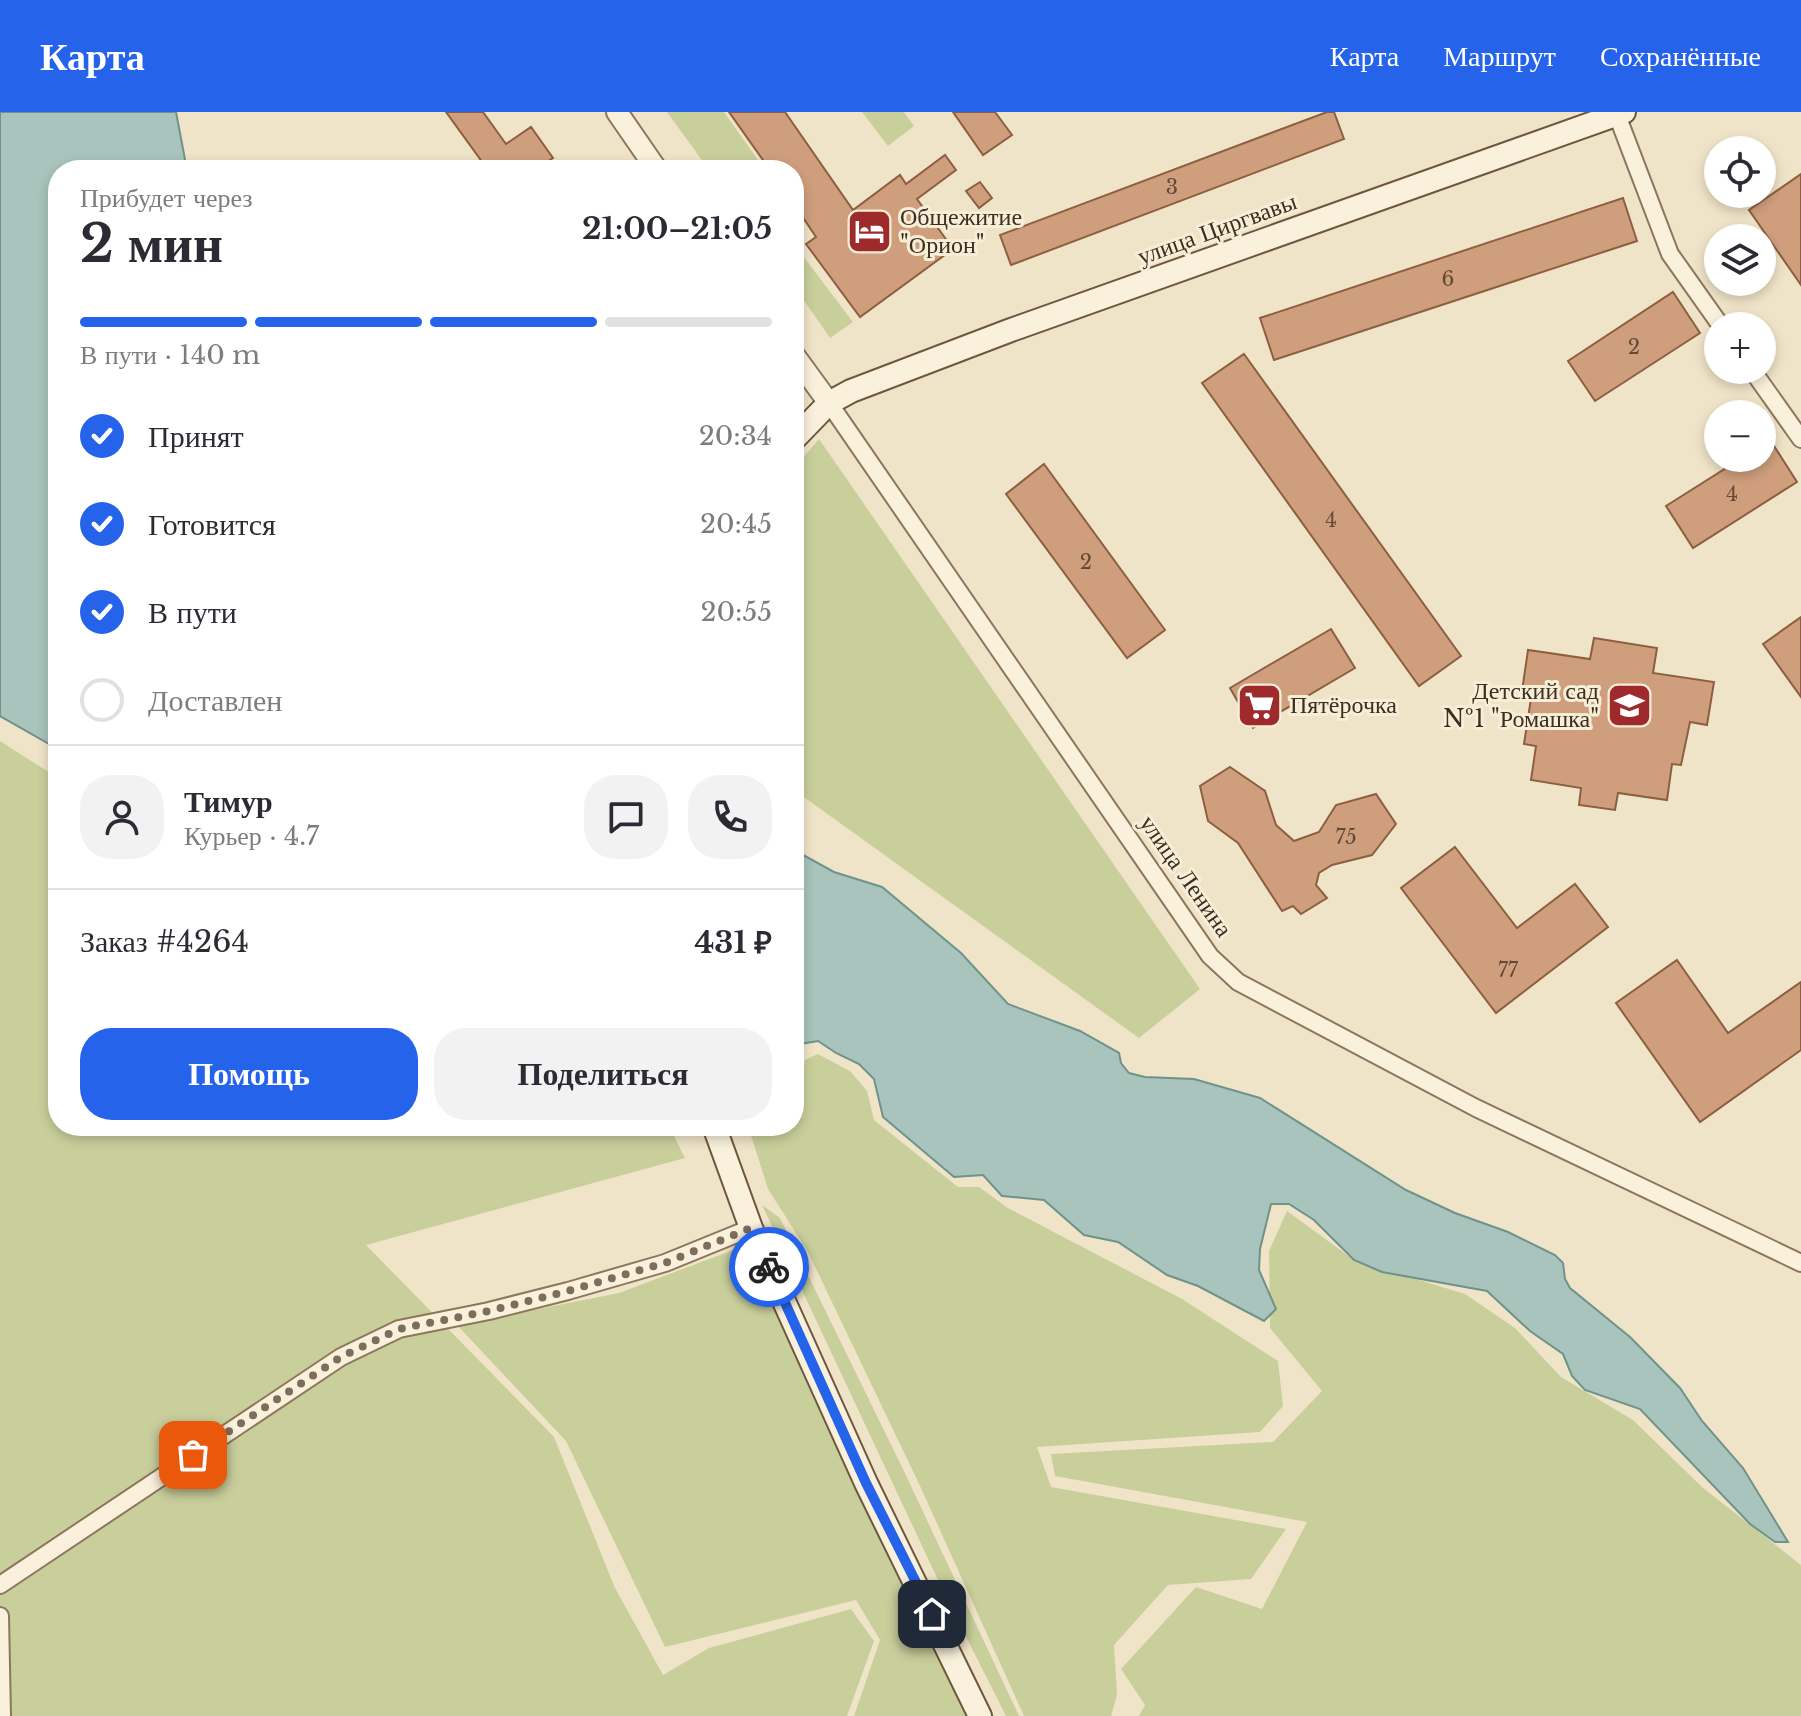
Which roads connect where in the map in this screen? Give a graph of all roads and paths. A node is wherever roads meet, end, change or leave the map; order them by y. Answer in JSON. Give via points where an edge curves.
{"nodes":[{"id":1,"x":617,"y":112,"type":"edge"},
{"id":2,"x":1621,"y":113,"type":"edge"},
{"id":3,"x":650,"y":160,"type":"edge"},
{"id":4,"x":1711,"y":312,"type":"edge"},
{"id":5,"x":804,"y":369,"type":"edge"},
{"id":6,"x":1762,"y":384,"type":"edge"},
{"id":7,"x":829,"y":403,"type":"junction"},
{"id":8,"x":804,"y":429,"type":"edge"},
{"id":9,"x":1801,"y":439,"type":"edge"},
{"id":10,"x":718,"y":1136,"type":"edge"},
{"id":11,"x":751,"y":1228,"type":"junction"},
{"id":12,"x":1801,"y":1263,"type":"edge"},
{"id":13,"x":0,"y":1585,"type":"edge"},
{"id":14,"x":0,"y":1616,"type":"edge"},
{"id":15,"x":2,"y":1716,"type":"edge"},
{"id":16,"x":980,"y":1716,"type":"edge"}],
"edges":[{"from":1,"to":3,"type":"street"},
{"from":2,"to":4,"type":"street","via":[[1670,254]]},
{"from":2,"to":7,"type":"main road","name":"улица Циргвавы","via":[[1011,330]]},
{"from":5,"to":7,"type":"street","name":"улица Ленина"},
{"from":6,"to":9,"type":"street"},
{"from":7,"to":8,"type":"main road"},
{"from":7,"to":12,"type":"street","name":"улица Ленина","via":[[1210,956],[1238,982],[1476,1108]]},
{"from":10,"to":11,"type":"main road"},
{"from":11,"to":13,"type":"street","via":[[665,1263],[568,1291],[399,1329],[341,1357]]},
{"from":11,"to":16,"type":"main road","via":[[866,1483]]},
{"from":14,"to":15,"type":"street"}]}
